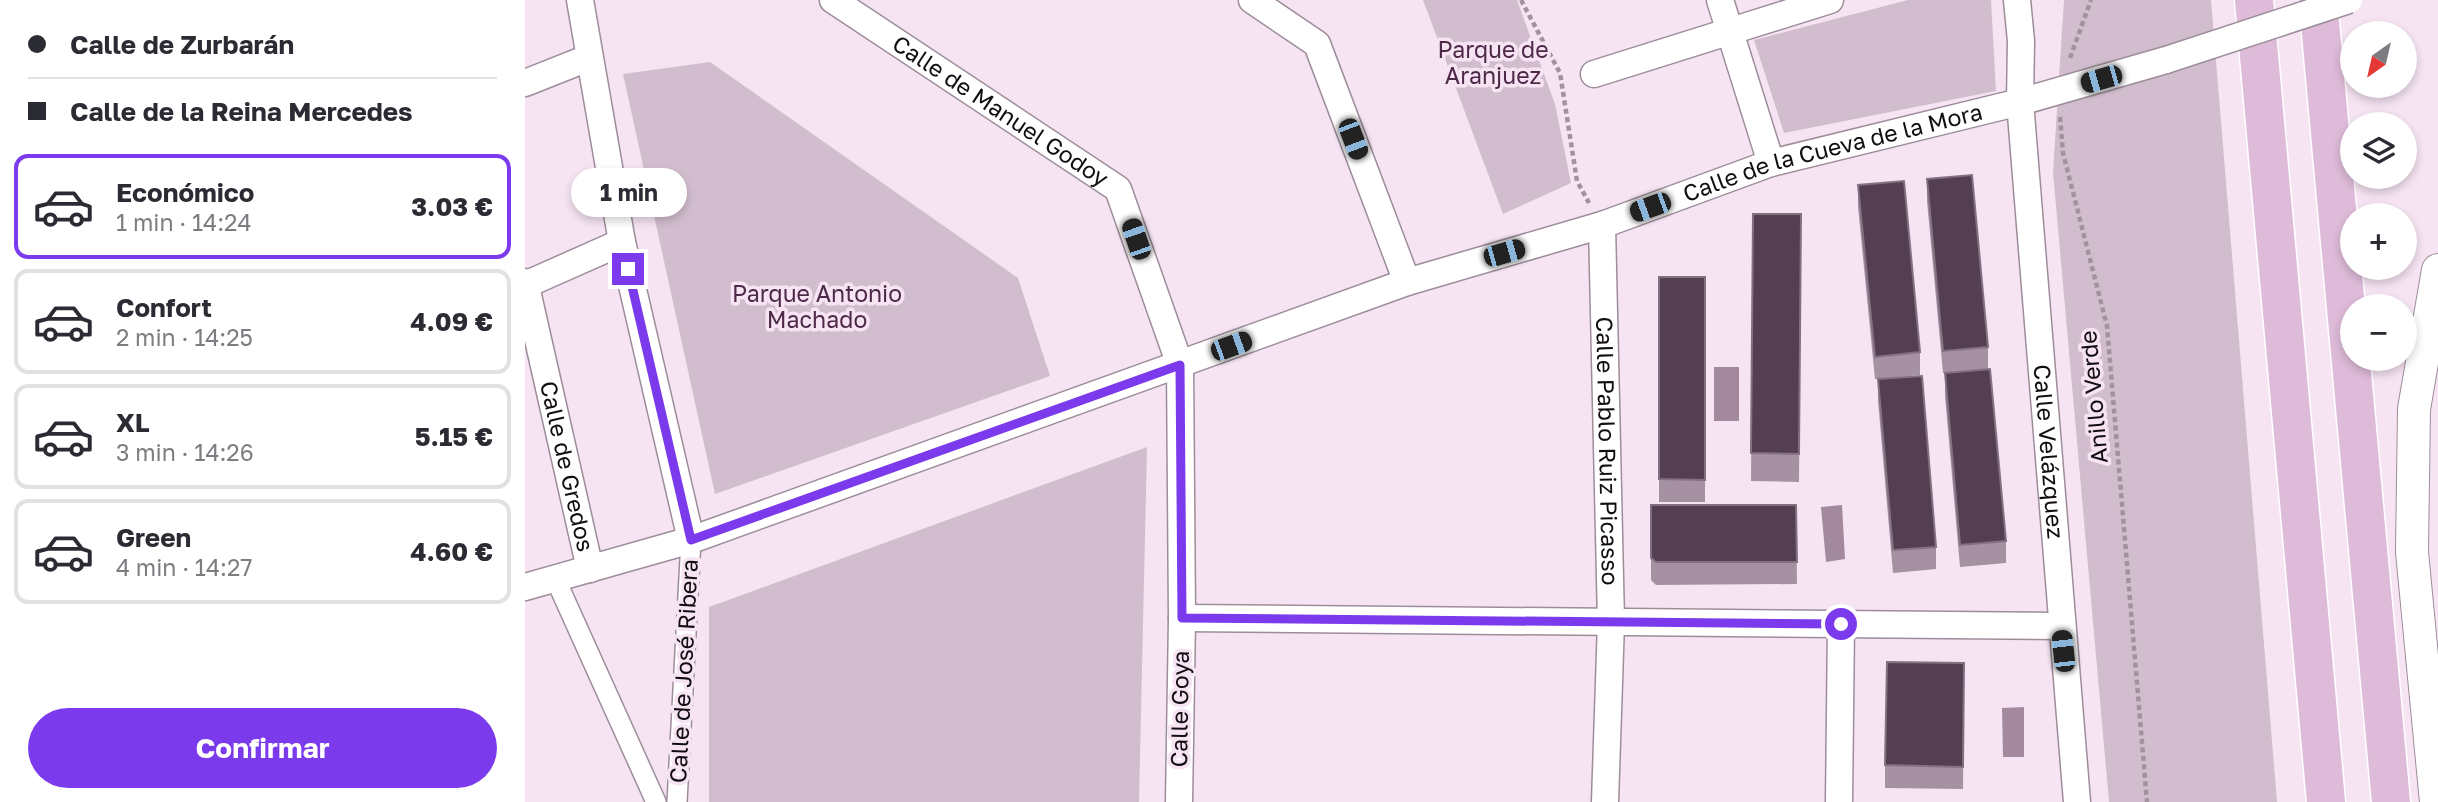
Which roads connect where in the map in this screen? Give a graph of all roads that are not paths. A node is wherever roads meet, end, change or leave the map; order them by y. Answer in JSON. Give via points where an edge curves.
{"nodes":[{"id":1,"x":833,"y":0,"type":"edge"},
{"id":2,"x":1252,"y":0,"type":"edge"},
{"id":3,"x":1720,"y":0,"type":"edge"},
{"id":4,"x":1830,"y":0,"type":"edge"},
{"id":5,"x":2017,"y":0,"type":"edge"},
{"id":6,"x":2254,"y":0,"type":"edge"},
{"id":7,"x":2318,"y":0,"type":"edge"},
{"id":8,"x":2349,"y":0,"type":"edge"},
{"id":9,"x":582,"y":1,"type":"edge"},
{"id":10,"x":1730,"y":31,"type":"junction"},
{"id":11,"x":588,"y":58,"type":"junction"},
{"id":12,"x":1594,"y":74,"type":"dead end"},
{"id":13,"x":525,"y":83,"type":"edge"},
{"id":14,"x":2020,"y":102,"type":"junction"},
{"id":15,"x":1771,"y":163,"type":"junction"},
{"id":16,"x":1602,"y":225,"type":"junction"},
{"id":17,"x":622,"y":242,"type":"junction"},
{"id":18,"x":2438,"y":270,"type":"edge"},
{"id":19,"x":1407,"y":282,"type":"junction"},
{"id":20,"x":525,"y":284,"type":"edge"},
{"id":21,"x":1180,"y":365,"type":"junction"},
{"id":22,"x":691,"y":540,"type":"junction"},
{"id":23,"x":590,"y":569,"type":"junction"},
{"id":24,"x":555,"y":578,"type":"junction"},
{"id":25,"x":525,"y":587,"type":"edge"},
{"id":26,"x":1182,"y":618,"type":"junction"},
{"id":27,"x":1611,"y":622,"type":"junction"},
{"id":28,"x":1841,"y":624,"type":"junction"},
{"id":29,"x":2060,"y":626,"type":"junction"},
{"id":30,"x":656,"y":802,"type":"edge"},
{"id":31,"x":677,"y":802,"type":"edge"},
{"id":32,"x":1179,"y":802,"type":"edge"},
{"id":33,"x":1605,"y":802,"type":"edge"},
{"id":34,"x":1839,"y":802,"type":"edge"},
{"id":35,"x":2077,"y":802,"type":"edge"},
{"id":36,"x":2326,"y":802,"type":"edge"},
{"id":37,"x":2391,"y":802,"type":"edge"},
{"id":38,"x":2436,"y":802,"type":"edge"}],
"edges":[{"from":1,"to":21,"type":"street","name":"Calle de Manuel Godoy","via":[[1118,189]]},
{"from":2,"to":19,"type":"street","via":[[1317,44]]},
{"from":3,"to":10,"type":"street"},
{"from":4,"to":10,"type":"street"},
{"from":5,"to":14,"type":"street","name":"Calle Velázquez"},
{"from":6,"to":36,"type":"main road"},
{"from":7,"to":37,"type":"main road"},
{"from":8,"to":14,"type":"street","name":"Calle de la Cueva de la Mora","bridge":true},
{"from":9,"to":11,"type":"street"},
{"from":10,"to":12,"type":"street"},
{"from":10,"to":15,"type":"street"},
{"from":11,"to":13,"type":"street"},
{"from":11,"to":17,"type":"street"},
{"from":14,"to":15,"type":"street","name":"Calle de la Cueva de la Mora"},
{"from":14,"to":29,"type":"street","name":"Calle Velázquez"},
{"from":15,"to":16,"type":"street","name":"Calle de la Cueva de la Mora"},
{"from":16,"to":19,"type":"street","name":"Calle de la Cueva de la Mora"},
{"from":16,"to":27,"type":"street","name":"Calle Pablo Ruiz Picasso"},
{"from":17,"to":20,"type":"street"},
{"from":17,"to":22,"type":"street"},
{"from":18,"to":38,"type":"street","via":[[2414,409],[2412,552]]},
{"from":19,"to":21,"type":"street","name":"Calle de la Cueva de la Mora"},
{"from":20,"to":23,"type":"street","name":"Calle de Gredos"},
{"from":21,"to":22,"type":"street","name":"Calle de la Cueva de la Mora"},
{"from":21,"to":26,"type":"street","name":"Calle Goya"},
{"from":22,"to":23,"type":"street","name":"Calle de la Cueva de la Mora"},
{"from":22,"to":31,"type":"street","name":"Calle de José Ribera"},
{"from":23,"to":24,"type":"street","name":"Calle de la Cueva de la Mora"},
{"from":24,"to":25,"type":"street","name":"Calle de la Cueva de la Mora"},
{"from":24,"to":30,"type":"street"},
{"from":26,"to":27,"type":"street"},
{"from":26,"to":32,"type":"street","name":"Calle Goya"},
{"from":27,"to":28,"type":"street"},
{"from":27,"to":33,"type":"street","name":"Calle Pablo Ruiz Picasso"},
{"from":28,"to":29,"type":"street"},
{"from":28,"to":34,"type":"street"},
{"from":29,"to":35,"type":"street","name":"Calle Velázquez"}]}
